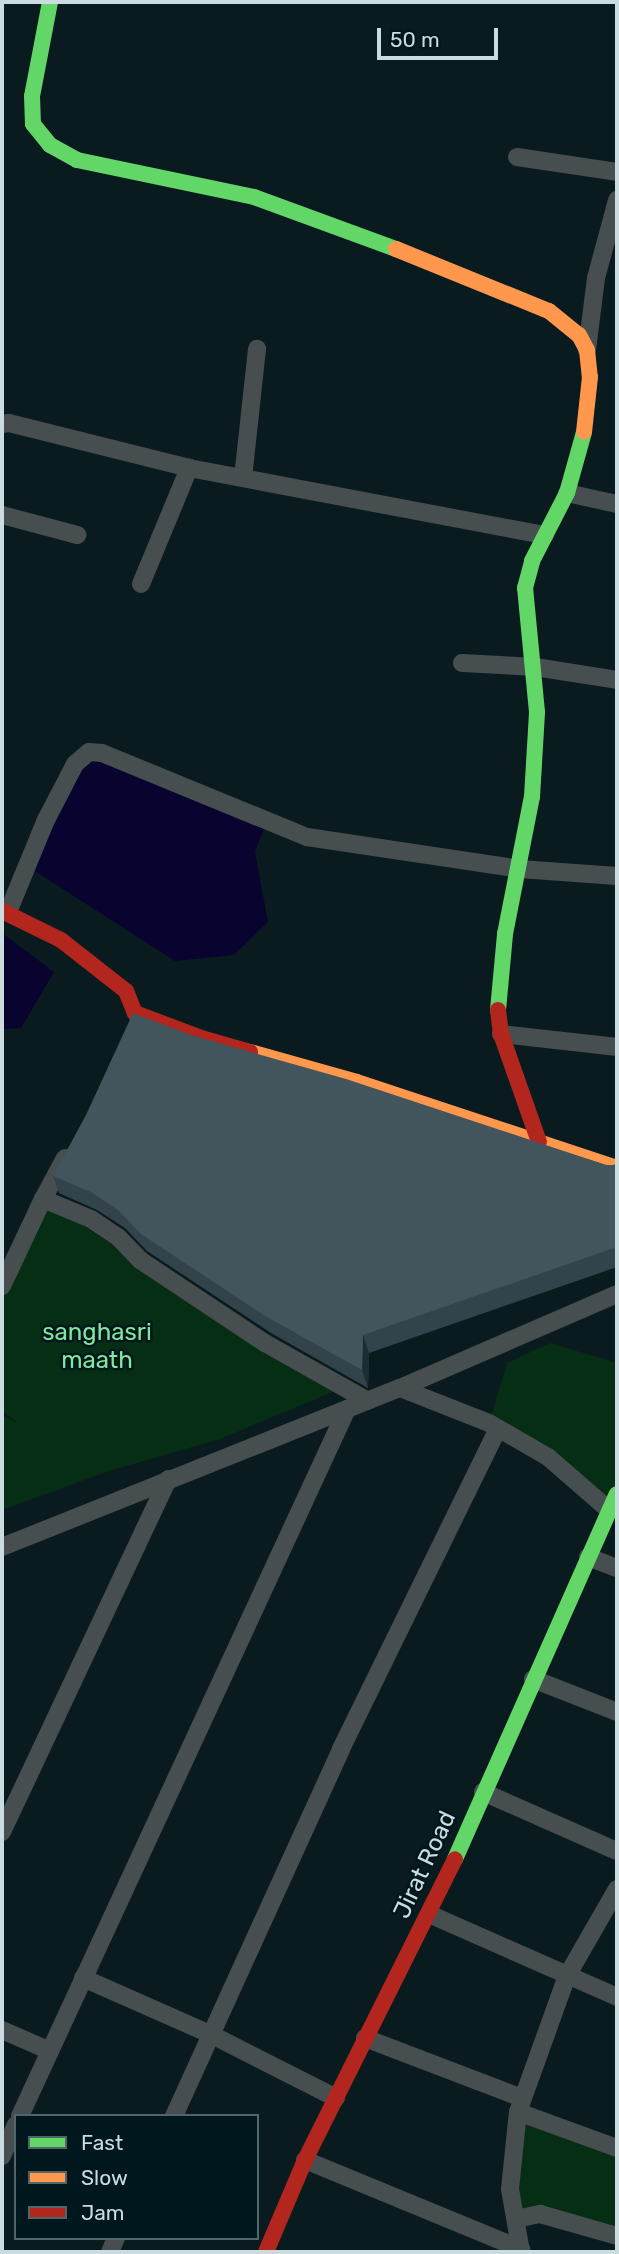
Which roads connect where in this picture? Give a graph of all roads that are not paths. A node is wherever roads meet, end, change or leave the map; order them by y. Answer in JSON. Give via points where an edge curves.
{"nodes":[{"id":1,"x":50,"y":2,"type":"edge"},
{"id":2,"x":517,"y":157,"type":"dead end"},
{"id":3,"x":617,"y":172,"type":"edge"},
{"id":4,"x":617,"y":200,"type":"edge"},
{"id":5,"x":257,"y":349,"type":"dead end"},
{"id":6,"x":587,"y":350,"type":"junction"},
{"id":7,"x":2,"y":424,"type":"edge"},
{"id":8,"x":189,"y":468,"type":"junction"},
{"id":9,"x":243,"y":478,"type":"junction"},
{"id":10,"x":567,"y":493,"type":"junction"},
{"id":11,"x":617,"y":504,"type":"edge"},
{"id":12,"x":2,"y":515,"type":"edge"},
{"id":13,"x":77,"y":535,"type":"dead end"},
{"id":14,"x":545,"y":535,"type":"junction"},
{"id":15,"x":141,"y":584,"type":"dead end"},
{"id":16,"x":462,"y":663,"type":"dead end"},
{"id":17,"x":535,"y":667,"type":"junction"},
{"id":18,"x":617,"y":680,"type":"edge"},
{"id":19,"x":520,"y":869,"type":"junction"},
{"id":20,"x":617,"y":876,"type":"edge"},
{"id":21,"x":5,"y":911,"type":"edge"},
{"id":22,"x":501,"y":1034,"type":"junction"},
{"id":23,"x":617,"y":1047,"type":"edge"},
{"id":24,"x":75,"y":1140,"type":"edge"},
{"id":25,"x":539,"y":1142,"type":"junction"},
{"id":26,"x":617,"y":1168,"type":"edge"},
{"id":27,"x":43,"y":1199,"type":"junction"},
{"id":28,"x":2,"y":1286,"type":"edge"},
{"id":29,"x":617,"y":1294,"type":"edge"},
{"id":30,"x":400,"y":1388,"type":"junction"},
{"id":31,"x":368,"y":1401,"type":"junction"},
{"id":32,"x":346,"y":1409,"type":"junction"},
{"id":33,"x":498,"y":1428,"type":"junction"},
{"id":34,"x":168,"y":1479,"type":"junction"},
{"id":35,"x":617,"y":1494,"type":"edge"},
{"id":36,"x":609,"y":1510,"type":"junction"},
{"id":37,"x":2,"y":1547,"type":"edge"},
{"id":38,"x":588,"y":1557,"type":"junction"},
{"id":39,"x":617,"y":1568,"type":"edge"},
{"id":40,"x":533,"y":1679,"type":"junction"},
{"id":41,"x":617,"y":1712,"type":"edge"},
{"id":42,"x":484,"y":1791,"type":"junction"},
{"id":43,"x":2,"y":1832,"type":"edge"},
{"id":44,"x":617,"y":1851,"type":"edge"},
{"id":45,"x":617,"y":1889,"type":"edge"},
{"id":46,"x":429,"y":1914,"type":"junction"},
{"id":47,"x":567,"y":1976,"type":"junction"},
{"id":48,"x":83,"y":1978,"type":"junction"},
{"id":49,"x":617,"y":1997,"type":"edge"},
{"id":50,"x":2,"y":2031,"type":"edge"},
{"id":51,"x":212,"y":2035,"type":"junction"},
{"id":52,"x":365,"y":2039,"type":"junction"},
{"id":53,"x":50,"y":2051,"type":"junction"},
{"id":54,"x":336,"y":2098,"type":"junction"},
{"id":55,"x":520,"y":2105,"type":"junction"},
{"id":56,"x":21,"y":2114,"type":"edge"},
{"id":57,"x":175,"y":2114,"type":"edge"},
{"id":58,"x":14,"y":2129,"type":"edge"},
{"id":59,"x":617,"y":2148,"type":"edge"},
{"id":60,"x":2,"y":2156,"type":"edge"},
{"id":61,"x":305,"y":2160,"type":"junction"},
{"id":62,"x":516,"y":2219,"type":"junction"},
{"id":63,"x":617,"y":2236,"type":"edge"},
{"id":64,"x":521,"y":2251,"type":"edge"},
{"id":65,"x":266,"y":2252,"type":"edge"}],
"edges":[{"from":1,"to":6,"type":"street","via":[[32,96],[33,124],[50,145],[77,160],[254,197],[370,237],[549,311],[579,335]]},
{"from":2,"to":3,"type":"street"},
{"from":4,"to":6,"type":"street","via":[[596,278]]},
{"from":5,"to":9,"type":"street"},
{"from":6,"to":10,"type":"street","via":[[587,420]]},
{"from":7,"to":8,"type":"street"},
{"from":8,"to":9,"type":"street"},
{"from":8,"to":15,"type":"street"},
{"from":9,"to":14,"type":"street"},
{"from":10,"to":11,"type":"street"},
{"from":10,"to":14,"type":"street"},
{"from":12,"to":13,"type":"street"},
{"from":14,"to":17,"type":"street","via":[[532,561],[526,589],[525,612]]},
{"from":16,"to":17,"type":"street"},
{"from":17,"to":18,"type":"street"},
{"from":17,"to":19,"type":"street","via":[[532,797]]},
{"from":19,"to":20,"type":"street"},
{"from":19,"to":21,"type":"street","via":[[307,837],[102,752],[89,752],[75,764]]},
{"from":19,"to":22,"type":"street","via":[[505,934],[498,1013]]},
{"from":21,"to":25,"type":"street","via":[[61,940],[126,991],[132,1019],[357,1082]]},
{"from":22,"to":23,"type":"street"},
{"from":22,"to":25,"type":"street"},
{"from":24,"to":27,"type":"street"},
{"from":25,"to":26,"type":"street"},
{"from":27,"to":28,"type":"street"},
{"from":27,"to":31,"type":"street","via":[[91,1219],[118,1237],[140,1260],[265,1343]]},
{"from":29,"to":30,"type":"street"},
{"from":30,"to":31,"type":"street"},
{"from":30,"to":33,"type":"street"},
{"from":31,"to":32,"type":"street"},
{"from":32,"to":34,"type":"street"},
{"from":32,"to":48,"type":"street"},
{"from":33,"to":36,"type":"street","via":[[548,1457]]},
{"from":33,"to":51,"type":"street","via":[[341,1749]]},
{"from":34,"to":37,"type":"street"},
{"from":34,"to":43,"type":"street"},
{"from":35,"to":36,"type":"street","name":"Jirat Road"},
{"from":36,"to":38,"type":"street","name":"Jirat Road"},
{"from":38,"to":39,"type":"street"},
{"from":38,"to":40,"type":"street","name":"Jirat Road"},
{"from":40,"to":41,"type":"street"},
{"from":40,"to":42,"type":"street","name":"Jirat Road"},
{"from":42,"to":44,"type":"street"},
{"from":42,"to":46,"type":"street","name":"Jirat Road"},
{"from":45,"to":47,"type":"street"},
{"from":46,"to":47,"type":"street"},
{"from":46,"to":52,"type":"street","name":"Jirat Road"},
{"from":47,"to":49,"type":"street"},
{"from":47,"to":55,"type":"street"},
{"from":48,"to":51,"type":"street"},
{"from":48,"to":53,"type":"street"},
{"from":50,"to":53,"type":"street"},
{"from":51,"to":54,"type":"street"},
{"from":51,"to":57,"type":"street"},
{"from":52,"to":54,"type":"street","name":"Jirat Road"},
{"from":52,"to":55,"type":"street"},
{"from":53,"to":56,"type":"street"},
{"from":54,"to":61,"type":"street","name":"Jirat Road"},
{"from":55,"to":59,"type":"street"},
{"from":55,"to":62,"type":"street","via":[[510,2189]]},
{"from":58,"to":60,"type":"street"},
{"from":61,"to":64,"type":"street"},
{"from":61,"to":65,"type":"street","name":"Jirat Road"},
{"from":62,"to":63,"type":"street","via":[[540,2214]]},
{"from":62,"to":64,"type":"street"}]}
